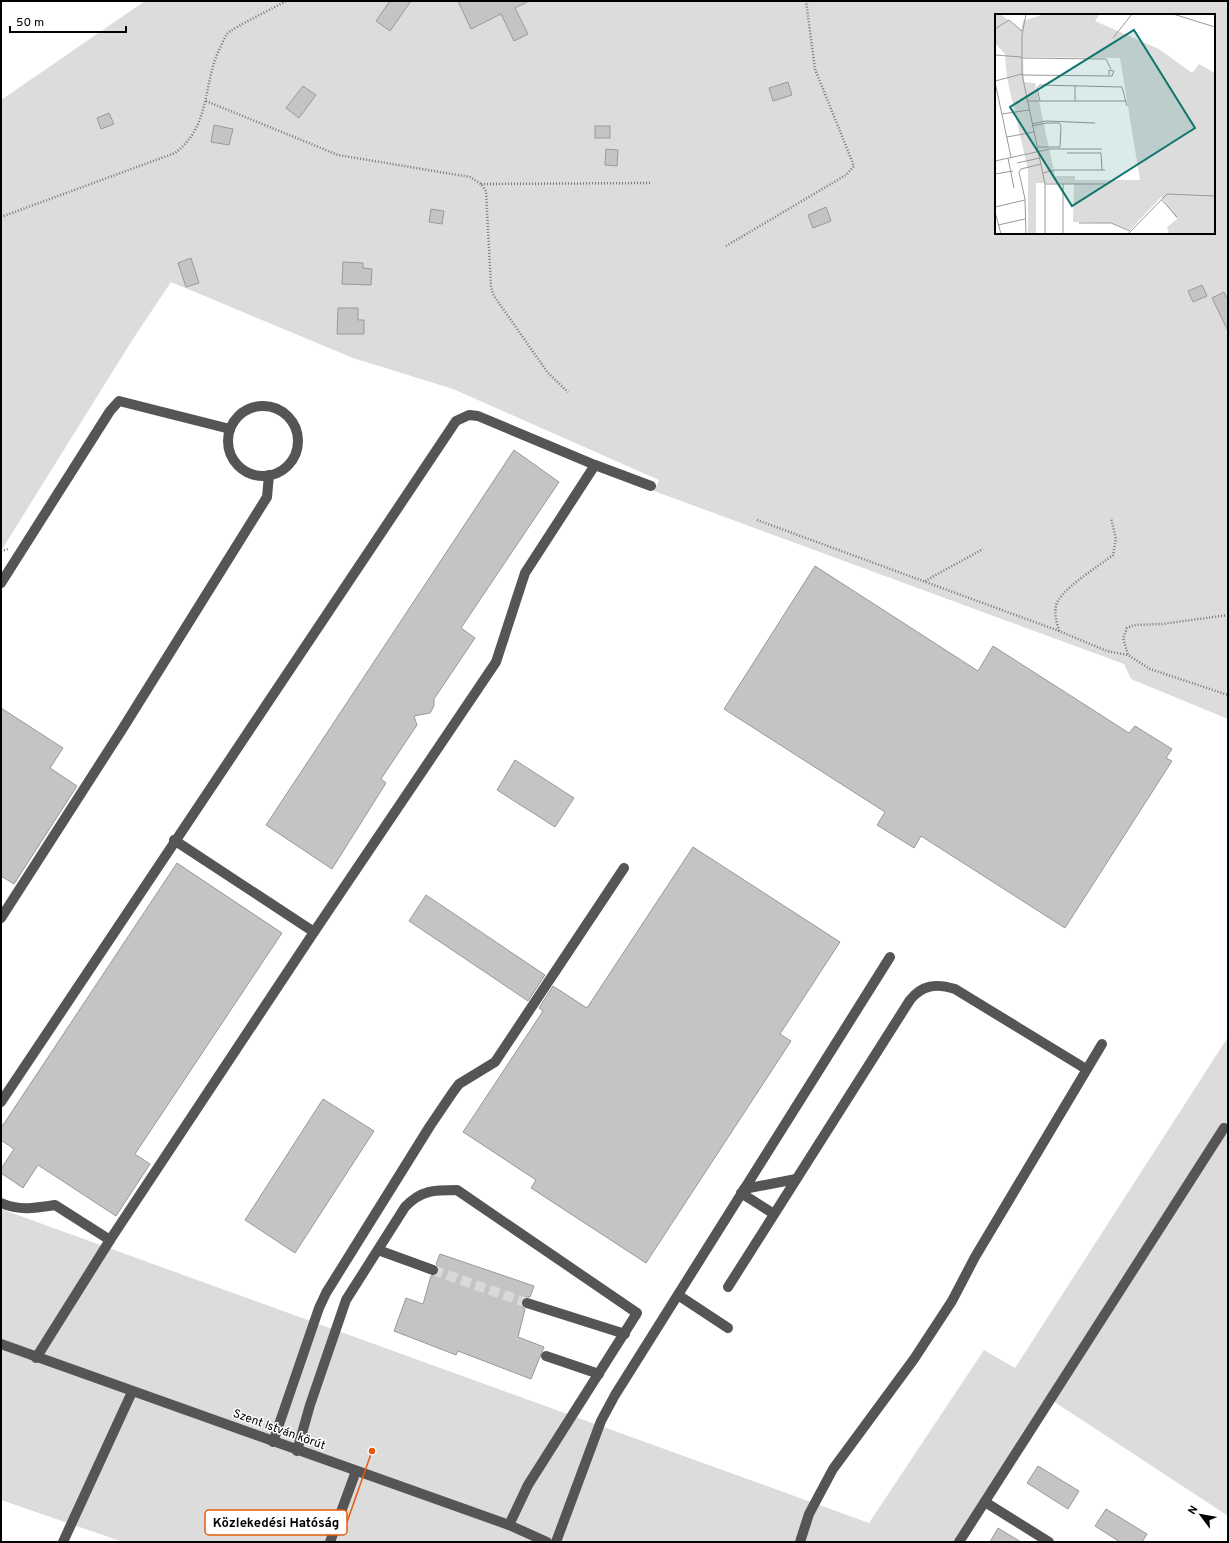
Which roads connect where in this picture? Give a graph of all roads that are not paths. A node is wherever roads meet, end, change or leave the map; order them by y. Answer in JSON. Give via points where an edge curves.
{"nodes":[{"id":1,"x":230,"y":429,"type":"junction"},
{"id":2,"x":595,"y":465,"type":"junction"},
{"id":3,"x":269,"y":475,"type":"junction"},
{"id":4,"x":651,"y":486,"type":"dead end"},
{"id":5,"x":1,"y":583,"type":"edge"},
{"id":6,"x":174,"y":840,"type":"junction"},
{"id":7,"x":624,"y":868,"type":"dead end"},
{"id":8,"x":1,"y":918,"type":"edge"},
{"id":9,"x":314,"y":932,"type":"junction"},
{"id":10,"x":890,"y":957,"type":"dead end"},
{"id":11,"x":1102,"y":1044,"type":"dead end"},
{"id":12,"x":1086,"y":1069,"type":"junction"},
{"id":13,"x":1,"y":1102,"type":"edge"},
{"id":14,"x":1224,"y":1128,"type":"dead end"},
{"id":15,"x":796,"y":1179,"type":"junction"},
{"id":16,"x":742,"y":1191,"type":"junction"},
{"id":17,"x":1,"y":1203,"type":"edge"},
{"id":18,"x":774,"y":1214,"type":"junction"},
{"id":19,"x":110,"y":1240,"type":"junction"},
{"id":20,"x":378,"y":1250,"type":"junction"},
{"id":21,"x":433,"y":1270,"type":"tunnel mouth"},
{"id":22,"x":728,"y":1287,"type":"dead end"},
{"id":23,"x":678,"y":1294,"type":"junction"},
{"id":24,"x":527,"y":1303,"type":"tunnel mouth"},
{"id":25,"x":728,"y":1328,"type":"dead end"},
{"id":26,"x":625,"y":1334,"type":"junction"},
{"id":27,"x":1,"y":1344,"type":"edge"},
{"id":28,"x":546,"y":1356,"type":"dead end"},
{"id":29,"x":36,"y":1358,"type":"junction"},
{"id":30,"x":599,"y":1374,"type":"junction"},
{"id":31,"x":132,"y":1392,"type":"junction"},
{"id":32,"x":273,"y":1442,"type":"junction"},
{"id":33,"x":297,"y":1451,"type":"junction"},
{"id":34,"x":356,"y":1471,"type":"junction"},
{"id":35,"x":985,"y":1502,"type":"junction"},
{"id":36,"x":509,"y":1526,"type":"junction"},
{"id":37,"x":64,"y":1542,"type":"edge"},
{"id":38,"x":330,"y":1542,"type":"edge"},
{"id":39,"x":547,"y":1542,"type":"edge"},
{"id":40,"x":556,"y":1542,"type":"edge"},
{"id":41,"x":800,"y":1542,"type":"edge"},
{"id":42,"x":959,"y":1542,"type":"edge"},
{"id":43,"x":1049,"y":1542,"type":"edge"}],
"edges":[{"from":1,"to":3,"type":"street","via":[[228,447],[236,464],[251,474]]},
{"from":1,"to":3,"type":"street","via":[[234,420],[249,408],[268,406],[286,414],[296,430],[297,447],[290,462],[277,473]]},
{"from":1,"to":5,"type":"street","via":[[119,401],[110,411]]},
{"from":2,"to":4,"type":"street"},
{"from":2,"to":6,"type":"street","via":[[478,416],[469,415],[456,421]]},
{"from":2,"to":9,"type":"street","via":[[525,573],[496,662]]},
{"from":3,"to":8,"type":"street","via":[[267,497]]},
{"from":6,"to":9,"type":"street"},
{"from":6,"to":13,"type":"street"},
{"from":7,"to":32,"type":"street","via":[[495,1062],[459,1084],[326,1293]]},
{"from":9,"to":19,"type":"street"},
{"from":10,"to":16,"type":"street"},
{"from":11,"to":12,"type":"street"},
{"from":12,"to":15,"type":"street","via":[[955,989],[929,986],[910,1000]]},
{"from":12,"to":41,"type":"street","via":[[975,1256],[952,1301],[914,1359],[833,1469],[810,1514]]},
{"from":14,"to":35,"type":"street"},
{"from":15,"to":16,"type":"street"},
{"from":15,"to":18,"type":"street"},
{"from":16,"to":18,"type":"street"},
{"from":16,"to":23,"type":"street"},
{"from":17,"to":19,"type":"street","via":[[27,1209],[55,1205]]},
{"from":18,"to":22,"type":"street"},
{"from":19,"to":29,"type":"street"},
{"from":20,"to":21,"type":"street"},
{"from":20,"to":26,"type":"street","via":[[405,1207],[415,1196],[435,1190],[457,1190],[637,1313]]},
{"from":20,"to":33,"type":"street","via":[[346,1300]]},
{"from":23,"to":25,"type":"street"},
{"from":23,"to":40,"type":"street","via":[[601,1421]]},
{"from":24,"to":26,"type":"street"},
{"from":26,"to":30,"type":"street"},
{"from":27,"to":29,"type":"street","name":"Szent István körút"},
{"from":28,"to":30,"type":"street"},
{"from":29,"to":31,"type":"street","name":"Szent István körút"},
{"from":30,"to":36,"type":"street","via":[[528,1485]]},
{"from":31,"to":32,"type":"street","name":"Szent István körút"},
{"from":31,"to":37,"type":"street"},
{"from":32,"to":33,"type":"street","name":"Szent István körút"},
{"from":33,"to":34,"type":"street","name":"Szent István körút"},
{"from":34,"to":36,"type":"street","name":"Szent István körút"},
{"from":34,"to":38,"type":"street"},
{"from":35,"to":42,"type":"street"},
{"from":35,"to":43,"type":"street"},
{"from":36,"to":39,"type":"street","name":"Szent István körút"}]}
